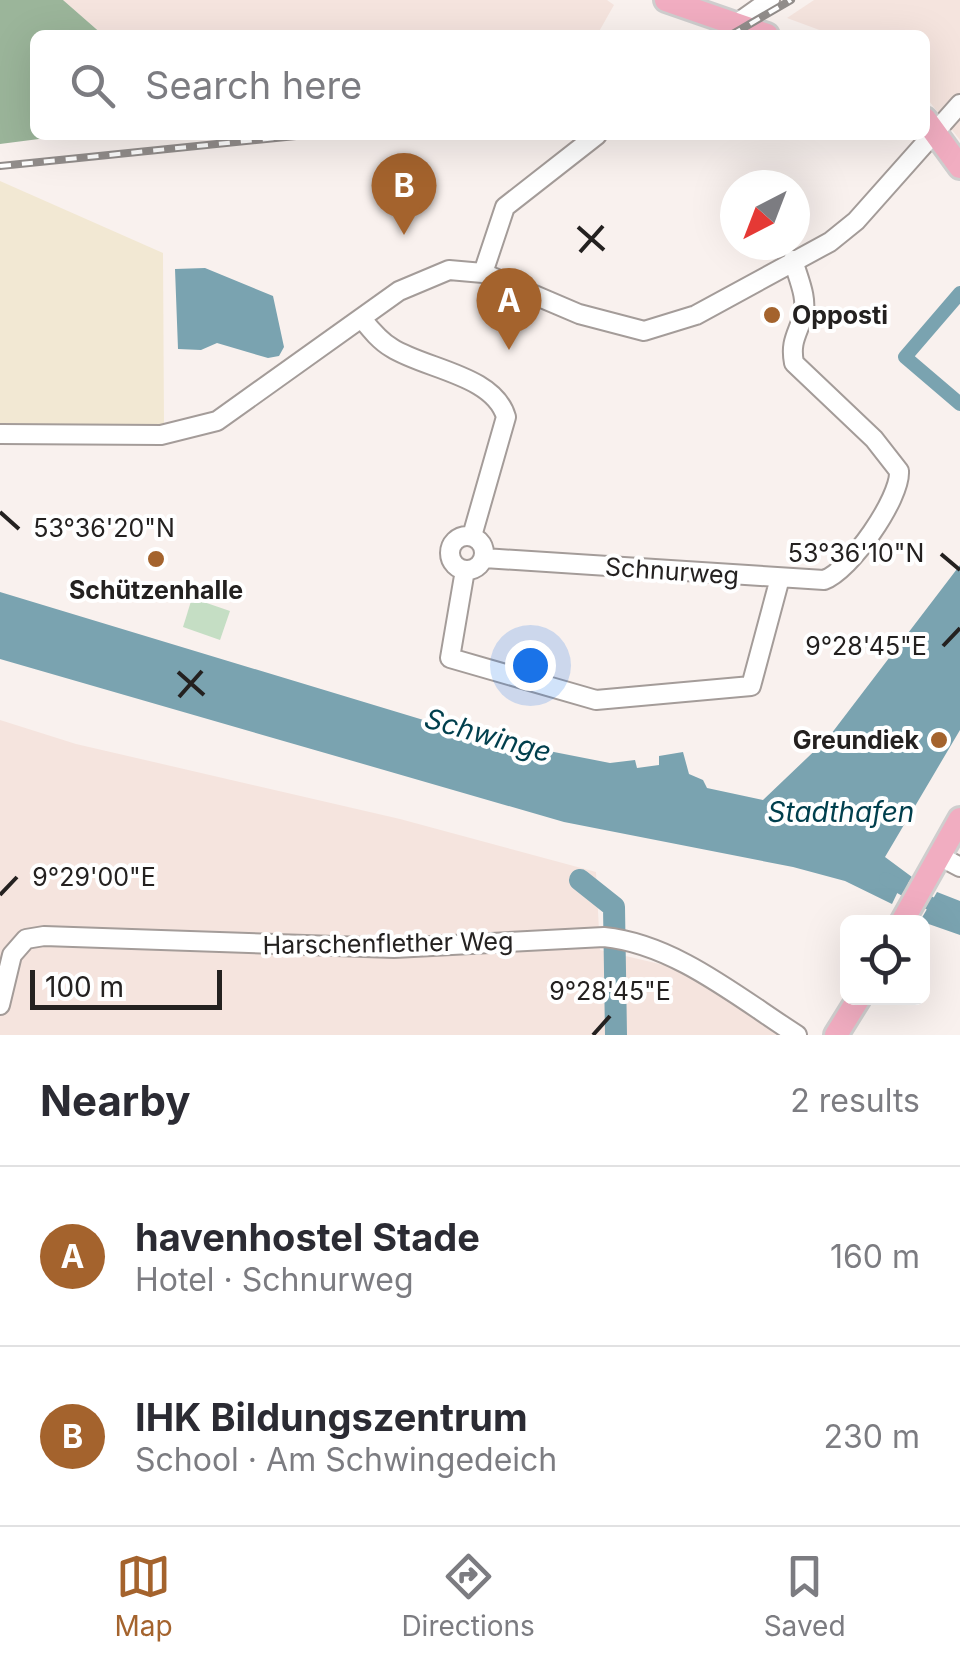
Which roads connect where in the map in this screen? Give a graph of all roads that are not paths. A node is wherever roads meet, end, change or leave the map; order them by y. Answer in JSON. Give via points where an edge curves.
{"nodes":[{"id":1,"x":666,"y":0,"type":"edge"},
{"id":2,"x":770,"y":0,"type":"edge"},
{"id":3,"x":736,"y":24,"type":"junction"},
{"id":4,"x":753,"y":30,"type":"edge"},
{"id":5,"x":960,"y":104,"type":"edge"},
{"id":6,"x":930,"y":126,"type":"edge"},
{"id":7,"x":591,"y":140,"type":"edge"},
{"id":8,"x":919,"y":140,"type":"edge"},
{"id":9,"x":960,"y":167,"type":"edge"},
{"id":10,"x":810,"y":250,"type":"edge"},
{"id":11,"x":793,"y":260,"type":"joint"},
{"id":12,"x":483,"y":273,"type":"junction"},
{"id":13,"x":362,"y":320,"type":"junction"},
{"id":14,"x":0,"y":434,"type":"edge"},
{"id":15,"x":472,"y":536,"type":"junction"},
{"id":16,"x":484,"y":558,"type":"junction"},
{"id":17,"x":466,"y":570,"type":"junction"},
{"id":18,"x":780,"y":578,"type":"junction"},
{"id":19,"x":960,"y":819,"type":"edge"},
{"id":20,"x":950,"y":861,"type":"edge"},
{"id":21,"x":906,"y":915,"type":"edge"},
{"id":22,"x":0,"y":1005,"type":"edge"},
{"id":23,"x":854,"y":1005,"type":"edge"},
{"id":24,"x":797,"y":1035,"type":"edge"},
{"id":25,"x":836,"y":1035,"type":"edge"}],
"edges":[{"from":1,"to":3,"type":"main road"},
{"from":2,"to":3,"type":"street"},
{"from":3,"to":4,"type":"main road"},
{"from":5,"to":6,"type":"street"},
{"from":6,"to":9,"type":"main road"},
{"from":7,"to":12,"type":"street","via":[[505,207]]},
{"from":8,"to":10,"type":"street","via":[[856,222]]},
{"from":11,"to":12,"type":"street","via":[[696,315],[644,331],[579,314]]},
{"from":11,"to":18,"type":"street","name":"Schnurweg","via":[[804,297],[792,336],[794,363],[895,461],[900,483],[835,576]]},
{"from":12,"to":13,"type":"street","via":[[449,270],[421,279]]},
{"from":13,"to":14,"type":"street","via":[[217,422],[161,435]]},
{"from":13,"to":15,"type":"street","via":[[393,349],[502,403],[506,418]]},
{"from":15,"to":16,"type":"street","via":[[481,542]]},
{"from":15,"to":17,"type":"street","via":[[458,538],[450,551],[452,562]]},
{"from":16,"to":17,"type":"street"},
{"from":16,"to":18,"type":"street","name":"Schnurweg"},
{"from":17,"to":18,"type":"street","via":[[450,658],[596,700],[750,686]]},
{"from":19,"to":20,"type":"main road"},
{"from":20,"to":21,"type":"main road","via":[[924,884]]},
{"from":22,"to":24,"type":"street","name":"Harschenflether Weg","via":[[12,955],[26,939],[44,936],[394,948],[604,937],[626,939],[691,967]]},
{"from":23,"to":25,"type":"main road"}]}
